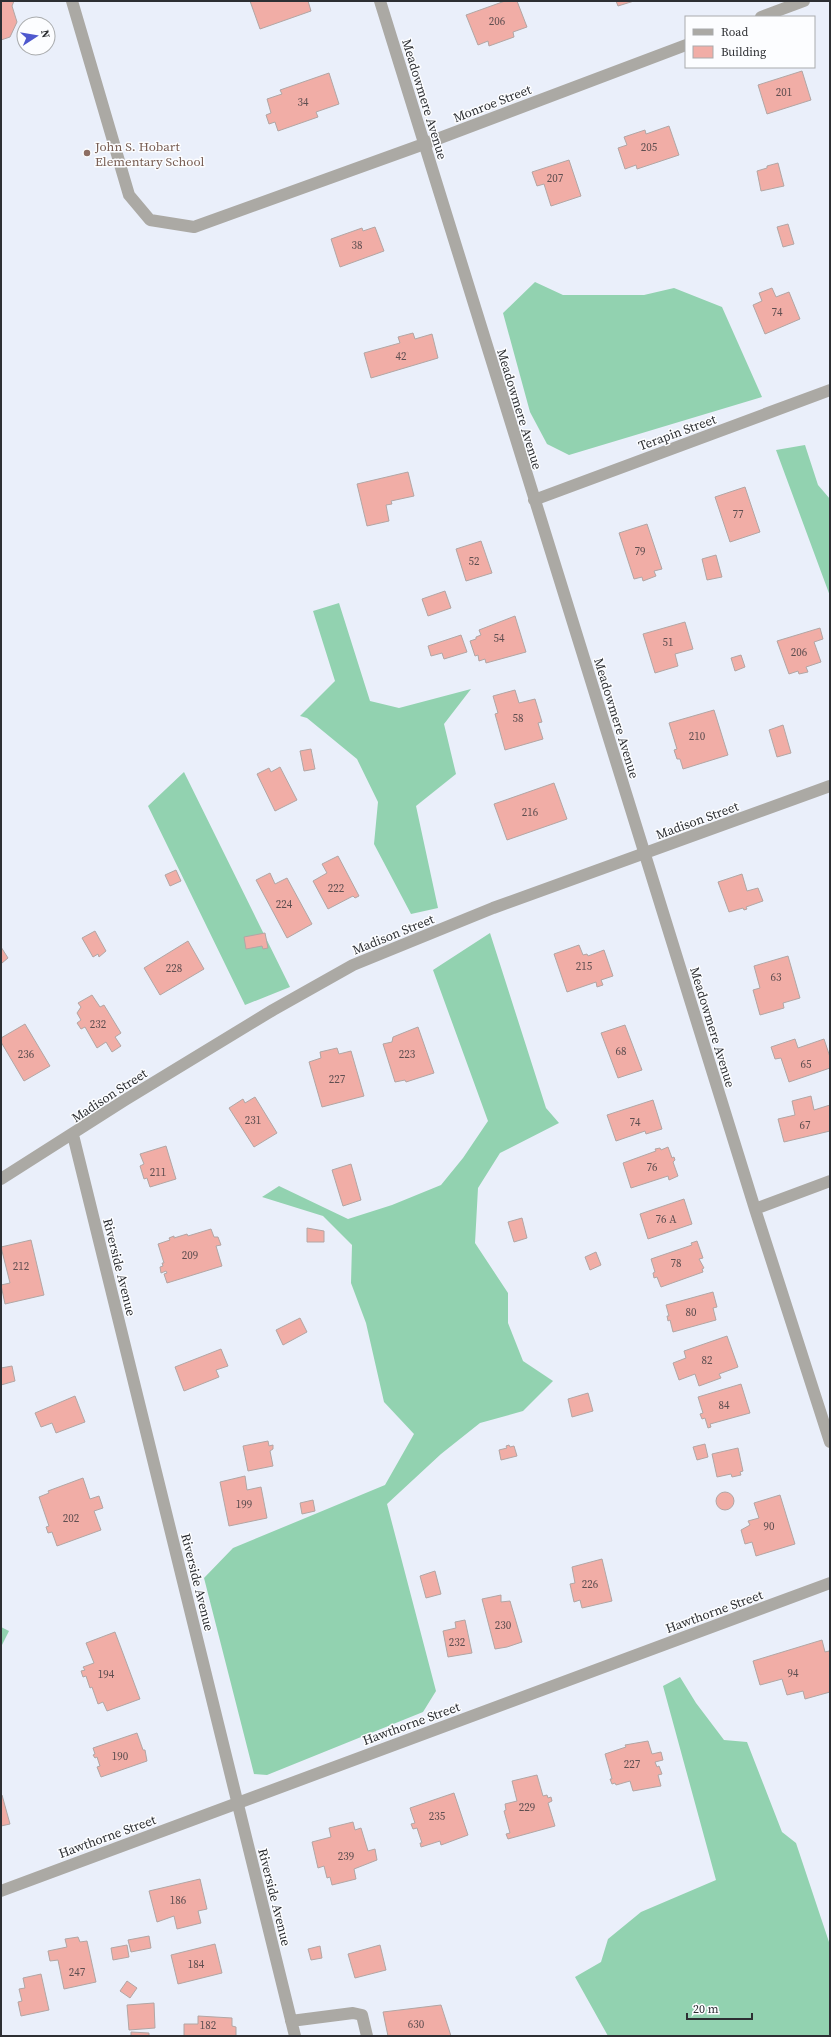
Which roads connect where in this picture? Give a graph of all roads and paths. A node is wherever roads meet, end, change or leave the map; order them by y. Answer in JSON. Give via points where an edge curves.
{"nodes":[{"id":1,"x":72,"y":1,"type":"edge"},
{"id":2,"x":380,"y":1,"type":"edge"},
{"id":3,"x":804,"y":1,"type":"edge"},
{"id":4,"x":764,"y":16,"type":"edge"},
{"id":5,"x":685,"y":45,"type":"edge"},
{"id":6,"x":424,"y":144,"type":"junction"},
{"id":7,"x":830,"y":390,"type":"edge"},
{"id":8,"x":534,"y":500,"type":"junction"},
{"id":9,"x":830,"y":786,"type":"edge"},
{"id":10,"x":645,"y":854,"type":"junction"},
{"id":11,"x":73,"y":1135,"type":"junction"},
{"id":12,"x":1,"y":1179,"type":"edge"},
{"id":13,"x":830,"y":1181,"type":"edge"},
{"id":14,"x":755,"y":1209,"type":"junction"},
{"id":15,"x":830,"y":1442,"type":"edge"},
{"id":16,"x":830,"y":1583,"type":"edge"},
{"id":17,"x":238,"y":1802,"type":"junction"},
{"id":18,"x":1,"y":1890,"type":"edge"},
{"id":19,"x":291,"y":2021,"type":"junction"},
{"id":20,"x":295,"y":2036,"type":"edge"},
{"id":21,"x":366,"y":2036,"type":"edge"}],
"edges":[{"from":1,"to":6,"type":"street","name":"Monroe Street","via":[[129,195],[150,220],[194,227]]},
{"from":2,"to":6,"type":"street","name":"Meadowmere Avenue"},
{"from":3,"to":4,"type":"street"},
{"from":5,"to":6,"type":"street","name":"Monroe Street"},
{"from":6,"to":8,"type":"street","name":"Meadowmere Avenue"},
{"from":7,"to":8,"type":"street","name":"Terapin Street"},
{"from":8,"to":10,"type":"street","name":"Meadowmere Avenue"},
{"from":9,"to":10,"type":"street","name":"Madison Street"},
{"from":10,"to":11,"type":"street","name":"Madison Street","via":[[493,908],[353,965],[273,1010],[125,1100]]},
{"from":10,"to":14,"type":"street","name":"Meadowmere Avenue"},
{"from":11,"to":12,"type":"street","name":"Madison Street"},
{"from":11,"to":17,"type":"street","name":"Riverside Avenue"},
{"from":13,"to":14,"type":"street"},
{"from":14,"to":15,"type":"street","name":"Meadowmere Avenue"},
{"from":16,"to":17,"type":"street","name":"Hawthorne Street"},
{"from":17,"to":18,"type":"street","name":"Hawthorne Street"},
{"from":17,"to":19,"type":"street","name":"Riverside Avenue"},
{"from":19,"to":20,"type":"street","name":"Riverside Avenue"},
{"from":19,"to":21,"type":"street","via":[[353,2013],[362,2016]]}]}
